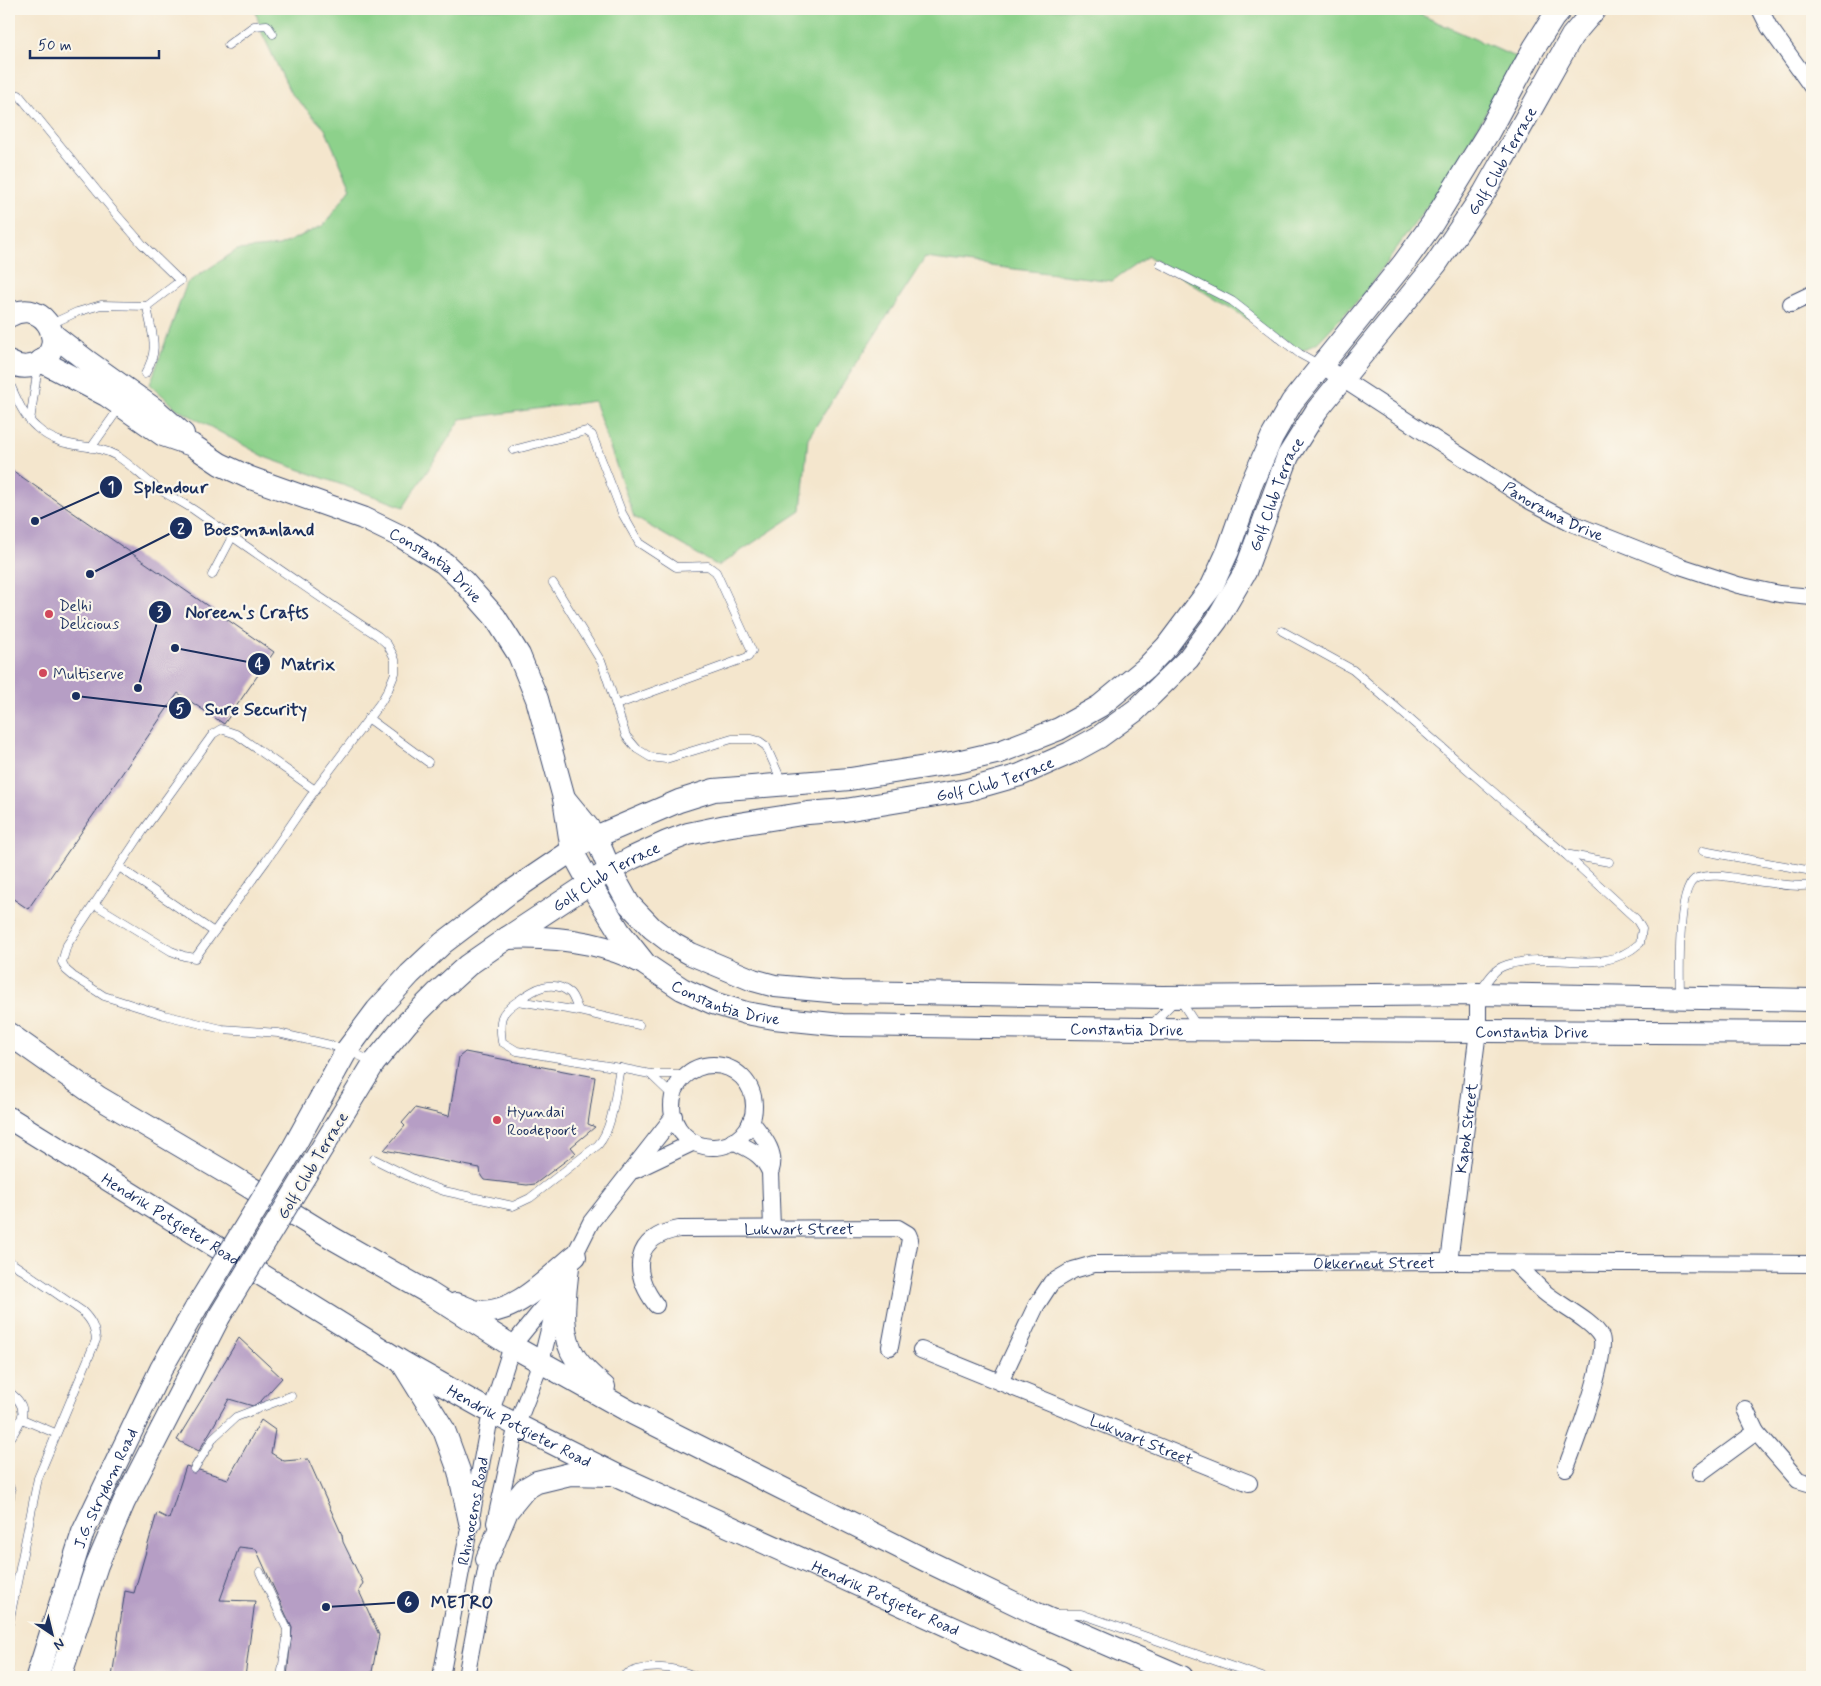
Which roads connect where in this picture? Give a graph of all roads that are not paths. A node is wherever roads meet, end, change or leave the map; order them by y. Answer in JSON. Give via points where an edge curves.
{"nodes":[{"id":1,"x":1561,"y":9,"type":"edge"},
{"id":2,"x":1595,"y":9,"type":"edge"},
{"id":3,"x":1760,"y":9,"type":"edge"},
{"id":4,"x":273,"y":34,"type":"dead end"},
{"id":5,"x":228,"y":45,"type":"dead end"},
{"id":6,"x":1812,"y":87,"type":"edge"},
{"id":7,"x":9,"y":94,"type":"edge"},
{"id":8,"x":1160,"y":264,"type":"dead end"},
{"id":9,"x":1812,"y":294,"type":"edge"},
{"id":10,"x":1791,"y":304,"type":"dead end"},
{"id":11,"x":147,"y":306,"type":"junction"},
{"id":12,"x":9,"y":315,"type":"edge"},
{"id":13,"x":51,"y":329,"type":"junction"},
{"id":14,"x":9,"y":362,"type":"edge"},
{"id":15,"x":40,"y":362,"type":"junction"},
{"id":16,"x":1321,"y":365,"type":"junction"},
{"id":17,"x":145,"y":374,"type":"dead end"},
{"id":18,"x":1343,"y":379,"type":"junction"},
{"id":19,"x":9,"y":382,"type":"edge"},
{"id":20,"x":115,"y":414,"type":"dead end"},
{"id":21,"x":30,"y":421,"type":"junction"},
{"id":22,"x":192,"y":445,"type":"junction"},
{"id":23,"x":90,"y":448,"type":"junction"},
{"id":24,"x":513,"y":450,"type":"dead end"},
{"id":25,"x":232,"y":537,"type":"junction"},
{"id":26,"x":212,"y":575,"type":"dead end"},
{"id":27,"x":553,"y":583,"type":"dead end"},
{"id":28,"x":1812,"y":597,"type":"edge"},
{"id":29,"x":1282,"y":631,"type":"dead end"},
{"id":30,"x":616,"y":705,"type":"junction"},
{"id":31,"x":368,"y":718,"type":"junction"},
{"id":32,"x":428,"y":762,"type":"dead end"},
{"id":33,"x":782,"y":783,"type":"junction"},
{"id":34,"x":315,"y":790,"type":"junction"},
{"id":35,"x":564,"y":798,"type":"junction"},
{"id":36,"x":808,"y":813,"type":"junction"},
{"id":37,"x":762,"y":820,"type":"junction"},
{"id":38,"x":596,"y":837,"type":"junction"},
{"id":39,"x":1703,"y":850,"type":"dead end"},
{"id":40,"x":572,"y":851,"type":"junction"},
{"id":41,"x":1565,"y":854,"type":"junction"},
{"id":42,"x":1609,"y":862,"type":"dead end"},
{"id":43,"x":119,"y":867,"type":"junction"},
{"id":44,"x":610,"y":870,"type":"junction"},
{"id":45,"x":1812,"y":871,"type":"edge"},
{"id":46,"x":590,"y":884,"type":"junction"},
{"id":47,"x":1812,"y":885,"type":"edge"},
{"id":48,"x":94,"y":904,"type":"junction"},
{"id":49,"x":214,"y":932,"type":"junction"},
{"id":50,"x":507,"y":938,"type":"junction"},
{"id":51,"x":646,"y":965,"type":"junction"},
{"id":52,"x":1478,"y":994,"type":"junction"},
{"id":53,"x":1178,"y":996,"type":"junction"},
{"id":54,"x":1680,"y":999,"type":"junction"},
{"id":55,"x":1812,"y":1000,"type":"edge"},
{"id":56,"x":518,"y":1001,"type":"junction"},
{"id":57,"x":579,"y":1011,"type":"junction"},
{"id":58,"x":639,"y":1025,"type":"dead end"},
{"id":59,"x":1144,"y":1029,"type":"junction"},
{"id":60,"x":1199,"y":1029,"type":"junction"},
{"id":61,"x":1478,"y":1031,"type":"junction"},
{"id":62,"x":1812,"y":1033,"type":"edge"},
{"id":63,"x":9,"y":1034,"type":"edge"},
{"id":64,"x":346,"y":1050,"type":"junction"},
{"id":65,"x":374,"y":1063,"type":"junction"},
{"id":66,"x":620,"y":1068,"type":"junction"},
{"id":67,"x":650,"y":1074,"type":"junction"},
{"id":68,"x":687,"y":1074,"type":"junction"},
{"id":69,"x":673,"y":1096,"type":"junction"},
{"id":70,"x":674,"y":1116,"type":"junction"},
{"id":71,"x":9,"y":1118,"type":"edge"},
{"id":72,"x":751,"y":1121,"type":"junction"},
{"id":73,"x":694,"y":1142,"type":"junction"},
{"id":74,"x":733,"y":1142,"type":"junction"},
{"id":75,"x":374,"y":1159,"type":"dead end"},
{"id":76,"x":630,"y":1172,"type":"junction"},
{"id":77,"x":770,"y":1172,"type":"junction"},
{"id":78,"x":772,"y":1228,"type":"junction"},
{"id":79,"x":9,"y":1261,"type":"edge"},
{"id":80,"x":1449,"y":1262,"type":"junction"},
{"id":81,"x":1515,"y":1262,"type":"junction"},
{"id":82,"x":1812,"y":1264,"type":"edge"},
{"id":83,"x":567,"y":1270,"type":"junction"},
{"id":84,"x":429,"y":1293,"type":"junction"},
{"id":85,"x":656,"y":1305,"type":"dead end"},
{"id":86,"x":196,"y":1308,"type":"joint"},
{"id":87,"x":219,"y":1318,"type":"joint"},
{"id":88,"x":512,"y":1346,"type":"junction"},
{"id":89,"x":890,"y":1347,"type":"dead end"},
{"id":90,"x":921,"y":1350,"type":"dead end"},
{"id":91,"x":402,"y":1362,"type":"junction"},
{"id":92,"x":541,"y":1362,"type":"junction"},
{"id":93,"x":1000,"y":1382,"type":"junction"},
{"id":94,"x":9,"y":1392,"type":"edge"},
{"id":95,"x":291,"y":1396,"type":"dead end"},
{"id":96,"x":1745,"y":1409,"type":"dead end"},
{"id":97,"x":491,"y":1412,"type":"junction"},
{"id":98,"x":634,"y":1414,"type":"junction"},
{"id":99,"x":22,"y":1419,"type":"junction"},
{"id":100,"x":517,"y":1424,"type":"junction"},
{"id":101,"x":1756,"y":1432,"type":"junction"},
{"id":102,"x":56,"y":1433,"type":"junction"},
{"id":103,"x":9,"y":1437,"type":"edge"},
{"id":104,"x":1566,"y":1468,"type":"dead end"},
{"id":105,"x":194,"y":1469,"type":"dead end"},
{"id":106,"x":1700,"y":1473,"type":"dead end"},
{"id":107,"x":616,"y":1476,"type":"junction"},
{"id":108,"x":1812,"y":1482,"type":"edge"},
{"id":109,"x":1249,"y":1483,"type":"dead end"},
{"id":110,"x":9,"y":1486,"type":"edge"},
{"id":111,"x":9,"y":1502,"type":"edge"},
{"id":112,"x":470,"y":1522,"type":"junction"},
{"id":113,"x":487,"y":1559,"type":"junction"},
{"id":114,"x":260,"y":1572,"type":"dead end"},
{"id":115,"x":1036,"y":1613,"type":"junction"},
{"id":116,"x":9,"y":1622,"type":"edge"},
{"id":117,"x":466,"y":1676,"type":"edge"},
{"id":118,"x":36,"y":1677,"type":"edge"},
{"id":119,"x":60,"y":1677,"type":"edge"},
{"id":120,"x":281,"y":1677,"type":"edge"},
{"id":121,"x":441,"y":1677,"type":"edge"},
{"id":122,"x":621,"y":1677,"type":"edge"},
{"id":123,"x":697,"y":1677,"type":"edge"},
{"id":124,"x":1061,"y":1677,"type":"edge"},
{"id":125,"x":1182,"y":1677,"type":"edge"},
{"id":126,"x":1262,"y":1677,"type":"edge"}],
"edges":[{"from":1,"to":16,"type":"street","name":"Golf Club Terrace","via":[[1534,48],[1488,133],[1432,224]]},
{"from":2,"to":18,"type":"street","name":"Golf Club Terrace","via":[[1557,60],[1479,201],[1436,264]]},
{"from":3,"to":6,"type":"street"},
{"from":4,"to":5,"type":"lane","via":[[267,25],[257,25]]},
{"from":7,"to":11,"type":"lane","via":[[19,95],[116,214],[180,281]]},
{"from":8,"to":16,"type":"lane","via":[[1232,301],[1300,354]]},
{"from":9,"to":10,"type":"street"},
{"from":11,"to":13,"type":"lane","via":[[100,306],[77,312]]},
{"from":11,"to":17,"type":"lane","via":[[154,354]]},
{"from":12,"to":13,"type":"street","name":"Constantia Drive","via":[[28,311],[36,313]]},
{"from":13,"to":15,"type":"street","via":[[50,351]]},
{"from":13,"to":22,"type":"street","name":"Constantia Drive","via":[[87,361],[182,432]]},
{"from":14,"to":15,"type":"street","via":[[20,367]]},
{"from":15,"to":21,"type":"lane"},
{"from":15,"to":22,"type":"street","name":"Constantia Drive","via":[[106,395],[163,435]]},
{"from":16,"to":18,"type":"street","name":"Panorama Drive"},
{"from":16,"to":33,"type":"street","name":"Golf Club Terrace","via":[[1292,402],[1272,436],[1212,586],[1168,646],[1100,706],[1059,729],[1000,752],[850,779]]},
{"from":18,"to":28,"type":"street","name":"Panorama Drive","via":[[1530,502],[1574,524],[1738,585]]},
{"from":18,"to":36,"type":"street","name":"Golf Club Terrace","via":[[1317,410],[1288,456],[1245,572],[1218,620],[1188,659],[1136,710],[1099,737],[1020,775],[966,790]]},
{"from":19,"to":21,"type":"lane"},
{"from":20,"to":23,"type":"lane"},
{"from":21,"to":23,"type":"lane","via":[[54,440]]},
{"from":22,"to":35,"type":"street","name":"Constantia Drive","via":[[220,464],[248,477],[363,518],[444,563],[495,617],[519,655],[537,699]]},
{"from":23,"to":25,"type":"lane","via":[[126,462]]},
{"from":24,"to":30,"type":"lane","via":[[586,431],[592,435],[622,513],[639,543],[676,567],[708,566],[716,572],[752,651],[748,656]]},
{"from":25,"to":26,"type":"lane"},
{"from":25,"to":31,"type":"lane","via":[[387,644],[393,655],[395,674],[381,702]]},
{"from":27,"to":30,"type":"lane","via":[[598,656]]},
{"from":29,"to":41,"type":"lane","via":[[1353,670]]},
{"from":30,"to":33,"type":"lane","via":[[626,736],[650,757],[666,759],[732,739],[752,739],[766,746]]},
{"from":31,"to":32,"type":"lane"},
{"from":31,"to":34,"type":"lane"},
{"from":33,"to":36,"type":"street"},
{"from":33,"to":37,"type":"street"},
{"from":33,"to":38,"type":"street","name":"Golf Club Terrace","via":[[714,790],[679,801]]},
{"from":34,"to":43,"type":"lane","via":[[236,734],[221,729],[213,734]]},
{"from":34,"to":49,"type":"lane"},
{"from":35,"to":38,"type":"street","name":"Constantia Drive"},
{"from":35,"to":40,"type":"street","name":"Constantia Drive"},
{"from":36,"to":37,"type":"street","name":"Golf Club Terrace"},
{"from":37,"to":44,"type":"street","name":"Golf Club Terrace","via":[[688,834]]},
{"from":38,"to":40,"type":"street","name":"Golf Club Terrace"},
{"from":38,"to":44,"type":"street","name":"Constantia Drive"},
{"from":39,"to":45,"type":"lane"},
{"from":40,"to":46,"type":"street","name":"Constantia Drive"},
{"from":40,"to":64,"type":"street","name":"Golf Club Terrace","via":[[443,943],[377,1010]]},
{"from":41,"to":42,"type":"lane"},
{"from":41,"to":52,"type":"lane","via":[[1636,919],[1642,929],[1640,943],[1618,958],[1599,962],[1532,959],[1510,964],[1498,969]]},
{"from":43,"to":48,"type":"lane"},
{"from":43,"to":49,"type":"lane"},
{"from":44,"to":46,"type":"street","name":"Golf Club Terrace"},
{"from":44,"to":53,"type":"street","name":"Constantia Drive","via":[[629,904],[673,944],[726,970],[775,986],[840,992]]},
{"from":46,"to":50,"type":"street","name":"Golf Club Terrace"},
{"from":46,"to":51,"type":"street","name":"Constantia Drive","via":[[619,931]]},
{"from":47,"to":54,"type":"lane","via":[[1793,886],[1718,876],[1696,878],[1690,883],[1681,923]]},
{"from":48,"to":49,"type":"lane","via":[[184,956],[195,958]]},
{"from":48,"to":64,"type":"lane","via":[[67,945],[62,962],[73,976],[104,996],[222,1029],[278,1033]]},
{"from":50,"to":51,"type":"street","via":[[548,937],[602,946]]},
{"from":50,"to":65,"type":"street","name":"Golf Club Terrace","via":[[436,994]]},
{"from":51,"to":59,"type":"street","name":"Constantia Drive","via":[[682,989],[713,1003],[774,1018],[842,1026]]},
{"from":52,"to":53,"type":"street","name":"Constantia Drive"},
{"from":52,"to":54,"type":"street","name":"Constantia Drive"},
{"from":52,"to":61,"type":"street","name":"Kapok Street"},
{"from":53,"to":59,"type":"lane"},
{"from":53,"to":60,"type":"lane"},
{"from":54,"to":55,"type":"street","name":"Constantia Drive"},
{"from":56,"to":57,"type":"lane"},
{"from":56,"to":57,"type":"lane","via":[[544,985],[559,987],[571,994]]},
{"from":56,"to":66,"type":"lane","via":[[507,1008],[499,1024],[502,1042],[517,1051]]},
{"from":57,"to":58,"type":"lane"},
{"from":59,"to":60,"type":"street","name":"Constantia Drive"},
{"from":60,"to":61,"type":"street","name":"Constantia Drive"},
{"from":61,"to":62,"type":"street","name":"Constantia Drive"},
{"from":61,"to":80,"type":"street","name":"Kapok Street"},
{"from":63,"to":84,"type":"street","via":[[98,1097]]},
{"from":64,"to":65,"type":"lane"},
{"from":64,"to":86,"type":"street","name":"Golf Club Terrace","bridge":true,"via":[[292,1150]]},
{"from":65,"to":87,"type":"street","name":"Golf Club Terrace","bridge":true},
{"from":66,"to":67,"type":"lane"},
{"from":66,"to":75,"type":"lane","via":[[604,1138],[517,1205],[444,1191]]},
{"from":67,"to":68,"type":"lane"},
{"from":67,"to":69,"type":"lane"},
{"from":68,"to":69,"type":"street"},
{"from":68,"to":72,"type":"street","via":[[699,1067],[712,1065],[738,1073],[753,1095]]},
{"from":69,"to":70,"type":"street"},
{"from":70,"to":73,"type":"street","via":[[683,1134]]},
{"from":70,"to":76,"type":"street"},
{"from":71,"to":91,"type":"street","name":"Hendrik Potgieter Road"},
{"from":72,"to":74,"type":"street"},
{"from":72,"to":77,"type":"street","via":[[768,1144],[773,1164]]},
{"from":73,"to":74,"type":"street","via":[[720,1146]]},
{"from":73,"to":76,"type":"street"},
{"from":74,"to":77,"type":"street","via":[[764,1159]]},
{"from":76,"to":83,"type":"street","via":[[591,1222]]},
{"from":77,"to":78,"type":"street"},
{"from":78,"to":85,"type":"street","name":"Lukwart Street","via":[[679,1229],[657,1235],[647,1242],[640,1256],[641,1278],[647,1294]]},
{"from":78,"to":89,"type":"street","name":"Lukwart Street","via":[[898,1228],[908,1234],[909,1252]]},
{"from":79,"to":102,"type":"lane","via":[[82,1311],[95,1329],[92,1351]]},
{"from":80,"to":81,"type":"street","name":"Okkerneut Street"},
{"from":80,"to":93,"type":"street","name":"Okkerneut Street","via":[[1094,1264],[1072,1270],[1051,1283],[1036,1306]]},
{"from":81,"to":82,"type":"street","name":"Okkerneut Street"},
{"from":81,"to":104,"type":"street","via":[[1544,1292],[1592,1326],[1601,1338],[1602,1351],[1586,1413]]},
{"from":83,"to":84,"type":"street","via":[[507,1307],[475,1311]]},
{"from":83,"to":88,"type":"street"},
{"from":83,"to":92,"type":"street","name":"Rhinoceros Road"},
{"from":83,"to":98,"type":"street","via":[[564,1317],[572,1352],[588,1373]]},
{"from":84,"to":88,"type":"street"},
{"from":86,"to":118,"type":"street","name":"J.G. Strydom Road","via":[[161,1369],[83,1532]]},
{"from":87,"to":119,"type":"street","name":"J.G. Strydom Road","via":[[124,1502],[98,1565]]},
{"from":88,"to":92,"type":"street"},
{"from":88,"to":97,"type":"street","name":"Rhinoceros Road"},
{"from":90,"to":93,"type":"street","name":"Lukwart Street"},
{"from":91,"to":97,"type":"street","name":"Hendrik Potgieter Road"},
{"from":91,"to":112,"type":"street","via":[[444,1430],[459,1471]]},
{"from":92,"to":98,"type":"street"},
{"from":92,"to":100,"type":"street","name":"Rhinoceros Road"},
{"from":93,"to":109,"type":"street","name":"Lukwart Street"},
{"from":94,"to":99,"type":"lane","via":[[19,1400]]},
{"from":95,"to":105,"type":"lane","via":[[236,1418],[214,1437]]},
{"from":96,"to":101,"type":"street"},
{"from":97,"to":100,"type":"street","name":"Hendrik Potgieter Road"},
{"from":97,"to":112,"type":"street","name":"Rhinoceros Road"},
{"from":98,"to":115,"type":"street"},
{"from":99,"to":102,"type":"lane"},
{"from":99,"to":103,"type":"lane"},
{"from":100,"to":107,"type":"street","name":"Hendrik Potgieter Road"},
{"from":100,"to":113,"type":"street","name":"Rhinoceros Road"},
{"from":101,"to":106,"type":"street"},
{"from":101,"to":108,"type":"street","via":[[1798,1480]]},
{"from":102,"to":116,"type":"lane","via":[[38,1478]]},
{"from":107,"to":113,"type":"street","via":[[570,1474],[536,1482],[525,1489],[507,1511]]},
{"from":107,"to":124,"type":"street","name":"Hendrik Potgieter Road"},
{"from":110,"to":111,"type":"lane"},
{"from":112,"to":121,"type":"street","name":"Rhinoceros Road"},
{"from":113,"to":117,"type":"street","name":"Rhinoceros Road"},
{"from":114,"to":120,"type":"lane","via":[[286,1628]]},
{"from":115,"to":125,"type":"street"},
{"from":115,"to":126,"type":"lane","via":[[1081,1614]]},
{"from":122,"to":123,"type":"lane","via":[[656,1667]]}]}
